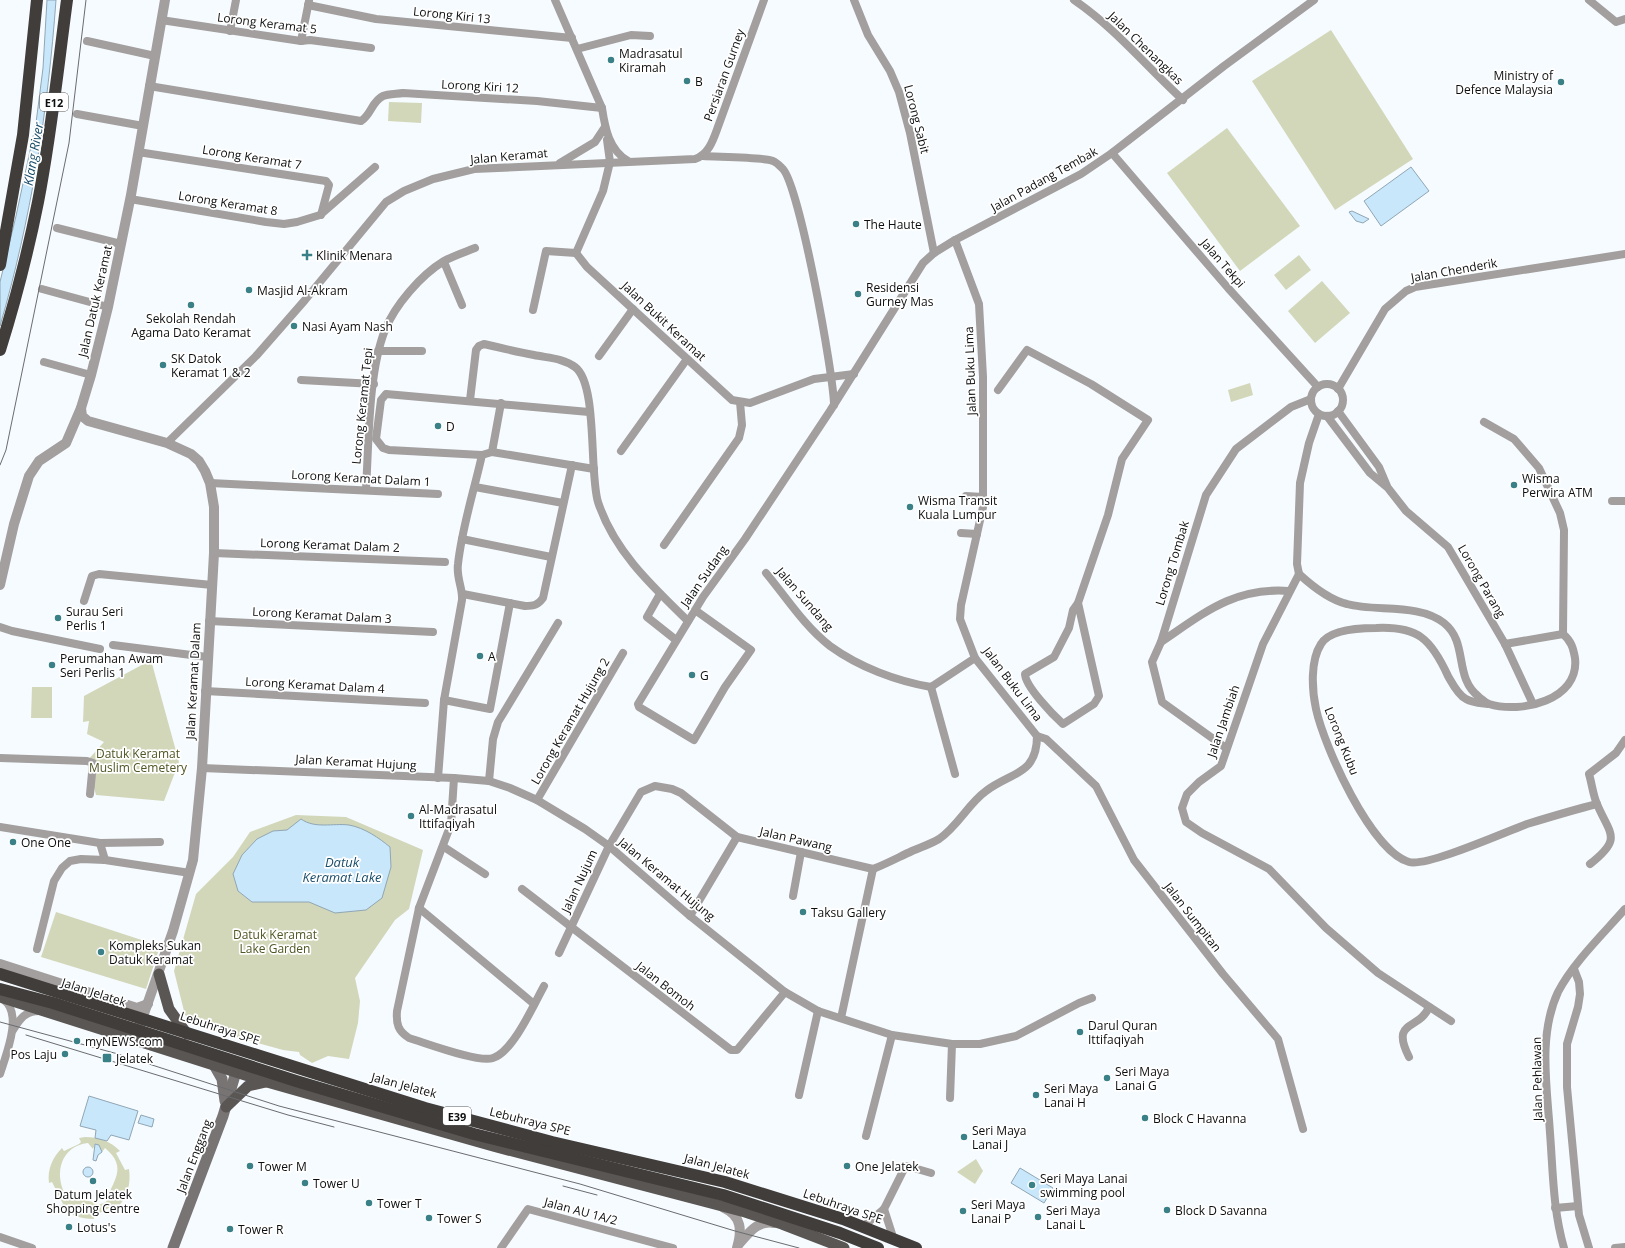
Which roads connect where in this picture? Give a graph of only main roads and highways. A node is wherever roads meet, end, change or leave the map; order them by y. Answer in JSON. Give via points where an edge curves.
{"nodes":[{"id":1,"x":37,"y":0,"type":"edge"},
{"id":2,"x":66,"y":0,"type":"edge"},
{"id":3,"x":0,"y":265,"type":"edge"},
{"id":4,"x":0,"y":350,"type":"edge"},
{"id":5,"x":0,"y":974,"type":"edge"},
{"id":6,"x":159,"y":974,"type":"road end"},
{"id":7,"x":0,"y":989,"type":"edge"},
{"id":8,"x":0,"y":997,"type":"edge"},
{"id":9,"x":191,"y":1039,"type":"junction"},
{"id":10,"x":226,"y":1049,"type":"junction"},
{"id":11,"x":214,"y":1065,"type":"junction"},
{"id":12,"x":236,"y":1072,"type":"junction"},
{"id":13,"x":267,"y":1082,"type":"junction"},
{"id":14,"x":226,"y":1107,"type":"junction"},
{"id":15,"x":735,"y":1184,"type":"junction"},
{"id":16,"x":745,"y":1212,"type":"junction"},
{"id":17,"x":173,"y":1248,"type":"edge"},
{"id":18,"x":844,"y":1248,"type":"edge"},
{"id":19,"x":878,"y":1248,"type":"edge"},
{"id":20,"x":916,"y":1248,"type":"edge"}],
"edges":[{"from":1,"to":3,"type":"highway","number":"E12","via":[[23,135]]},
{"from":2,"to":4,"type":"highway","number":"E12","via":[[54,104],[38,203]]},
{"from":5,"to":9,"type":"main road","name":"Jalan Jelatek"},
{"from":5,"to":20,"type":"highway","name":"Lebuhraya SPE","number":"E39","bridge":true,"via":[[425,1108],[552,1142],[725,1182],[843,1219]]},
{"from":6,"to":9,"type":"main road","via":[[169,1009]]},
{"from":7,"to":19,"type":"highway","number":"E39","bridge":true,"via":[[53,1003],[296,1081],[474,1134],[723,1195]]},
{"from":8,"to":11,"type":"main road"},
{"from":9,"to":10,"type":"main road","name":"Jalan Jelatek"},
{"from":10,"to":12,"type":"main road","via":[[236,1059]]},
{"from":10,"to":15,"type":"main road","name":"Jalan Jelatek","via":[[536,1135]]},
{"from":11,"to":12,"type":"main road"},
{"from":11,"to":14,"type":"main road","via":[[224,1086]]},
{"from":12,"to":13,"type":"main road"},
{"from":12,"to":14,"type":"main road","name":"Jalan Enggang"},
{"from":13,"to":14,"type":"main road","via":[[248,1086]]},
{"from":13,"to":16,"type":"main road","via":[[493,1146]]},
{"from":14,"to":17,"type":"main road","name":"Jalan Enggang"},
{"from":15,"to":16,"type":"main road","via":[[737,1200]]},
{"from":15,"to":20,"type":"main road","name":"Jalan Jelatek","via":[[865,1225]]},
{"from":16,"to":18,"type":"main road"}]}
